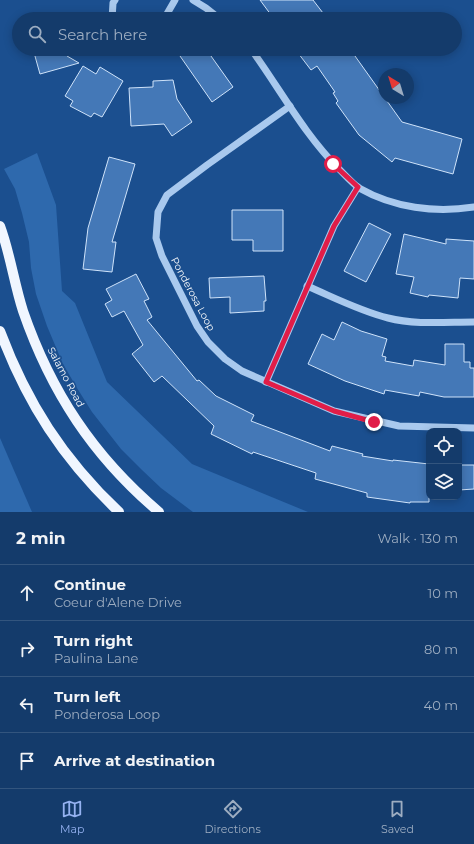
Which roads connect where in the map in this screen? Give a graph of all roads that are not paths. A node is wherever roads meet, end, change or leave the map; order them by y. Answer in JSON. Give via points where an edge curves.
{"nodes":[{"id":1,"x":115,"y":0,"type":"edge"},
{"id":2,"x":175,"y":0,"type":"edge"},
{"id":3,"x":193,"y":0,"type":"edge"},
{"id":4,"x":112,"y":12,"type":"edge"},
{"id":5,"x":168,"y":12,"type":"edge"},
{"id":6,"x":211,"y":12,"type":"edge"},
{"id":7,"x":256,"y":56,"type":"edge"},
{"id":8,"x":290,"y":106,"type":"junction"},
{"id":9,"x":358,"y":187,"type":"junction"},
{"id":10,"x":474,"y":207,"type":"edge"},
{"id":11,"x":0,"y":226,"type":"edge"},
{"id":12,"x":307,"y":286,"type":"junction"},
{"id":13,"x":474,"y":322,"type":"edge"},
{"id":14,"x":0,"y":331,"type":"edge"},
{"id":15,"x":266,"y":382,"type":"junction"},
{"id":16,"x":474,"y":428,"type":"edge"},
{"id":17,"x":119,"y":512,"type":"edge"},
{"id":18,"x":159,"y":512,"type":"edge"}],
"edges":[{"from":1,"to":4,"type":"street"},
{"from":2,"to":5,"type":"street"},
{"from":3,"to":6,"type":"street"},
{"from":7,"to":8,"type":"street"},
{"from":8,"to":9,"type":"street","via":[[333,164]]},
{"from":8,"to":15,"type":"street","name":"Ponderosa Loop","via":[[167,195],[158,212],[156,227],[156,238],[162,256],[196,326],[225,359],[242,372]]},
{"from":9,"to":10,"type":"street","via":[[383,199],[426,209]]},
{"from":9,"to":12,"type":"street","via":[[334,226]]},
{"from":11,"to":18,"type":"main road","name":"Salamo Road","via":[[23,310],[40,355],[59,393],[102,455],[139,495]]},
{"from":12,"to":13,"type":"street","via":[[388,318],[414,322]]},
{"from":12,"to":15,"type":"street"},
{"from":14,"to":17,"type":"main road","via":[[25,390],[48,430],[65,454]]},
{"from":15,"to":16,"type":"street","name":"Ponderosa Loop","via":[[334,411],[374,422],[399,426]]}]}
